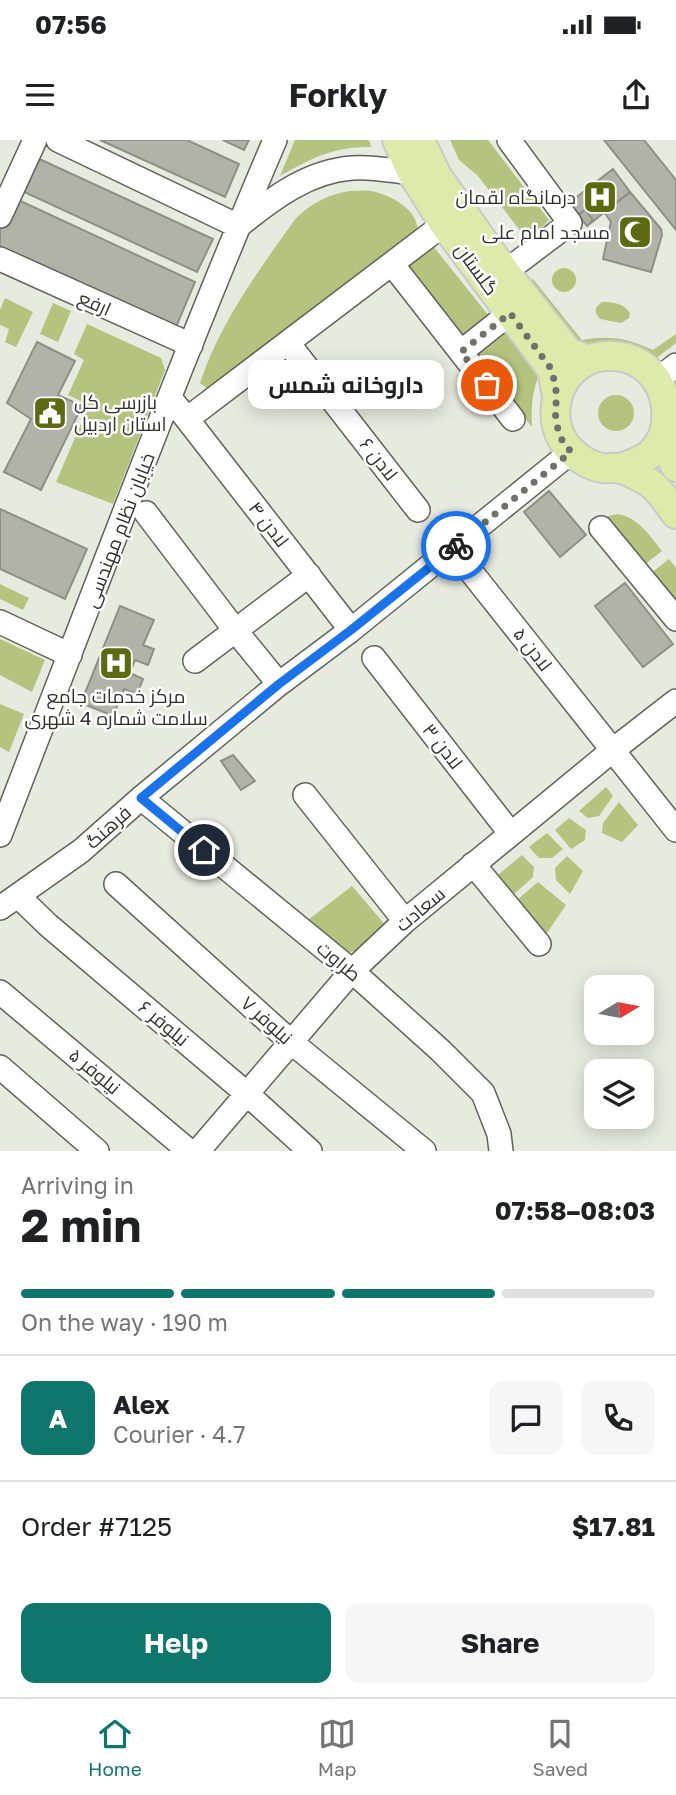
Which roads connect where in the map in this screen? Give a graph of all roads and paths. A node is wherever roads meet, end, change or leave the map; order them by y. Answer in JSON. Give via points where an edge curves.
{"nodes":[{"id":1,"x":35,"y":140,"type":"edge"},
{"id":2,"x":58,"y":140,"type":"edge"},
{"id":3,"x":275,"y":140,"type":"edge"},
{"id":4,"x":397,"y":140,"type":"edge"},
{"id":5,"x":420,"y":140,"type":"edge"},
{"id":6,"x":509,"y":140,"type":"edge"},
{"id":7,"x":412,"y":173,"type":"junction"},
{"id":8,"x":0,"y":216,"type":"edge"},
{"id":9,"x":444,"y":224,"type":"junction"},
{"id":10,"x":238,"y":226,"type":"junction"},
{"id":11,"x":0,"y":259,"type":"edge"},
{"id":12,"x":392,"y":264,"type":"junction"},
{"id":13,"x":505,"y":272,"type":"junction"},
{"id":14,"x":510,"y":313,"type":"junction"},
{"id":15,"x":288,"y":343,"type":"junction"},
{"id":16,"x":191,"y":345,"type":"junction"},
{"id":17,"x":461,"y":352,"type":"junction"},
{"id":18,"x":588,"y":360,"type":"junction"},
{"id":19,"x":667,"y":372,"type":"edge"},
{"id":20,"x":557,"y":396,"type":"junction"},
{"id":21,"x":170,"y":398,"type":"junction"},
{"id":22,"x":187,"y":419,"type":"junction"},
{"id":23,"x":513,"y":419,"type":"dead end"},
{"id":24,"x":668,"y":423,"type":"junction"},
{"id":25,"x":571,"y":452,"type":"junction"},
{"id":26,"x":676,"y":467,"type":"edge"},
{"id":27,"x":620,"y":468,"type":"junction"},
{"id":28,"x":418,"y":510,"type":"dead end"},
{"id":29,"x":146,"y":513,"type":"dead end"},
{"id":30,"x":676,"y":514,"type":"edge"},
{"id":31,"x":601,"y":528,"type":"dead end"},
{"id":32,"x":453,"y":548,"type":"junction"},
{"id":33,"x":309,"y":575,"type":"junction"},
{"id":34,"x":676,"y":619,"type":"edge"},
{"id":35,"x":0,"y":622,"type":"edge"},
{"id":36,"x":235,"y":630,"type":"junction"},
{"id":37,"x":351,"y":630,"type":"junction"},
{"id":38,"x":70,"y":655,"type":"junction"},
{"id":39,"x":374,"y":658,"type":"dead end"},
{"id":40,"x":195,"y":661,"type":"dead end"},
{"id":41,"x":279,"y":684,"type":"junction"},
{"id":42,"x":676,"y":701,"type":"edge"},
{"id":43,"x":612,"y":750,"type":"junction"},
{"id":44,"x":305,"y":795,"type":"dead end"},
{"id":45,"x":141,"y":798,"type":"junction"},
{"id":46,"x":676,"y":830,"type":"edge"},
{"id":47,"x":511,"y":834,"type":"junction"},
{"id":48,"x":0,"y":835,"type":"edge"},
{"id":49,"x":473,"y":864,"type":"junction"},
{"id":50,"x":116,"y":884,"type":"dead end"},
{"id":51,"x":9,"y":902,"type":"edge"},
{"id":52,"x":405,"y":921,"type":"junction"},
{"id":53,"x":538,"y":944,"type":"dead end"},
{"id":54,"x":352,"y":971,"type":"junction"},
{"id":55,"x":0,"y":992,"type":"edge"},
{"id":56,"x":291,"y":1042,"type":"junction"},
{"id":57,"x":0,"y":1067,"type":"edge"},
{"id":58,"x":246,"y":1093,"type":"junction"},
{"id":59,"x":97,"y":1151,"type":"edge"},
{"id":60,"x":189,"y":1151,"type":"edge"},
{"id":61,"x":198,"y":1151,"type":"edge"},
{"id":62,"x":310,"y":1151,"type":"edge"},
{"id":63,"x":424,"y":1151,"type":"edge"},
{"id":64,"x":501,"y":1151,"type":"edge"}],
"edges":[{"from":1,"to":8,"type":"street"},
{"from":2,"to":10,"type":"street"},
{"from":3,"to":10,"type":"street","name":"خیابان نظام مهندسی"},
{"from":4,"to":7,"type":"main road","name":"گلستان"},
{"from":5,"to":13,"type":"main road","name":"گلستان","via":[[437,176]]},
{"from":6,"to":13,"type":"street","via":[[570,223]]},
{"from":7,"to":9,"type":"main road","name":"گلستان"},
{"from":7,"to":10,"type":"street","name":"خیابان نظام مهندسی","via":[[339,169],[291,187]]},
{"from":9,"to":12,"type":"street"},
{"from":9,"to":14,"type":"main road","name":"گلستان"},
{"from":10,"to":16,"type":"street","name":"خیابان نظام مهندسی"},
{"from":11,"to":16,"type":"street","name":"ارفع"},
{"from":12,"to":15,"type":"street"},
{"from":12,"to":17,"type":"street"},
{"from":13,"to":18,"type":"main road","name":"گلستان","via":[[568,352]]},
{"from":14,"to":17,"type":"street"},
{"from":14,"to":20,"type":"main road","name":"گلستان","via":[[552,370]]},
{"from":15,"to":22,"type":"street"},
{"from":15,"to":28,"type":"street","name":"لادن ۶"},
{"from":16,"to":21,"type":"street","name":"خیابان نظام مهندسی"},
{"from":17,"to":23,"type":"street"},
{"from":18,"to":19,"type":"main road","via":[[607,355],[627,357]]},
{"from":18,"to":20,"type":"main road","via":[[564,381]]},
{"from":19,"to":24,"type":"main road"},
{"from":20,"to":25,"type":"main road","via":[[557,426]]},
{"from":21,"to":22,"type":"street","name":"لادن ۴"},
{"from":21,"to":38,"type":"street","name":"خیابان نظام مهندسی"},
{"from":22,"to":33,"type":"street","name":"لادن ۴"},
{"from":24,"to":26,"type":"main road"},
{"from":24,"to":27,"type":"main road","via":[[651,453]]},
{"from":25,"to":27,"type":"main road","via":[[602,468]]},
{"from":25,"to":32,"type":"street","name":"فرهنگ"},
{"from":27,"to":30,"type":"main road","via":[[650,483]]},
{"from":29,"to":36,"type":"street"},
{"from":31,"to":34,"type":"street"},
{"from":32,"to":37,"type":"street","name":"فرهنگ"},
{"from":32,"to":43,"type":"street","name":"لادن ۵"},
{"from":33,"to":36,"type":"street"},
{"from":33,"to":37,"type":"street","name":"لادن ۴"},
{"from":35,"to":38,"type":"street"},
{"from":36,"to":40,"type":"street"},
{"from":36,"to":41,"type":"street"},
{"from":37,"to":41,"type":"street","name":"فرهنگ"},
{"from":38,"to":48,"type":"street","name":"خیابان نظام مهندسی"},
{"from":39,"to":47,"type":"street","name":"لادن ۳"},
{"from":41,"to":45,"type":"street","name":"فرهنگ"},
{"from":42,"to":43,"type":"street","name":"سعادت"},
{"from":43,"to":46,"type":"street","name":"لادن ۵"},
{"from":43,"to":47,"type":"street","name":"سعادت"},
{"from":44,"to":52,"type":"street"},
{"from":45,"to":51,"type":"street","name":"فرهنگ","via":[[81,851]]},
{"from":45,"to":54,"type":"street","name":"طراوت"},
{"from":47,"to":49,"type":"street","name":"سعادت"},
{"from":49,"to":52,"type":"street","name":"سعادت"},
{"from":49,"to":53,"type":"street"},
{"from":50,"to":56,"type":"street","name":"نیلوفر ۷"},
{"from":51,"to":58,"type":"street","name":"نیلوفر ۶","via":[[48,925]]},
{"from":52,"to":54,"type":"street","name":"سعادت"},
{"from":54,"to":56,"type":"street","name":"سعادت"},
{"from":54,"to":64,"type":"street","name":"طراوت","via":[[483,1093]]},
{"from":55,"to":60,"type":"street","name":"نیلوفر ۵"},
{"from":56,"to":58,"type":"street","name":"سعادت"},
{"from":56,"to":63,"type":"street","name":"نیلوفر ۷"},
{"from":57,"to":59,"type":"street"},
{"from":58,"to":61,"type":"street","name":"سعادت"},
{"from":58,"to":62,"type":"street","name":"نیلوفر ۶"}]}
